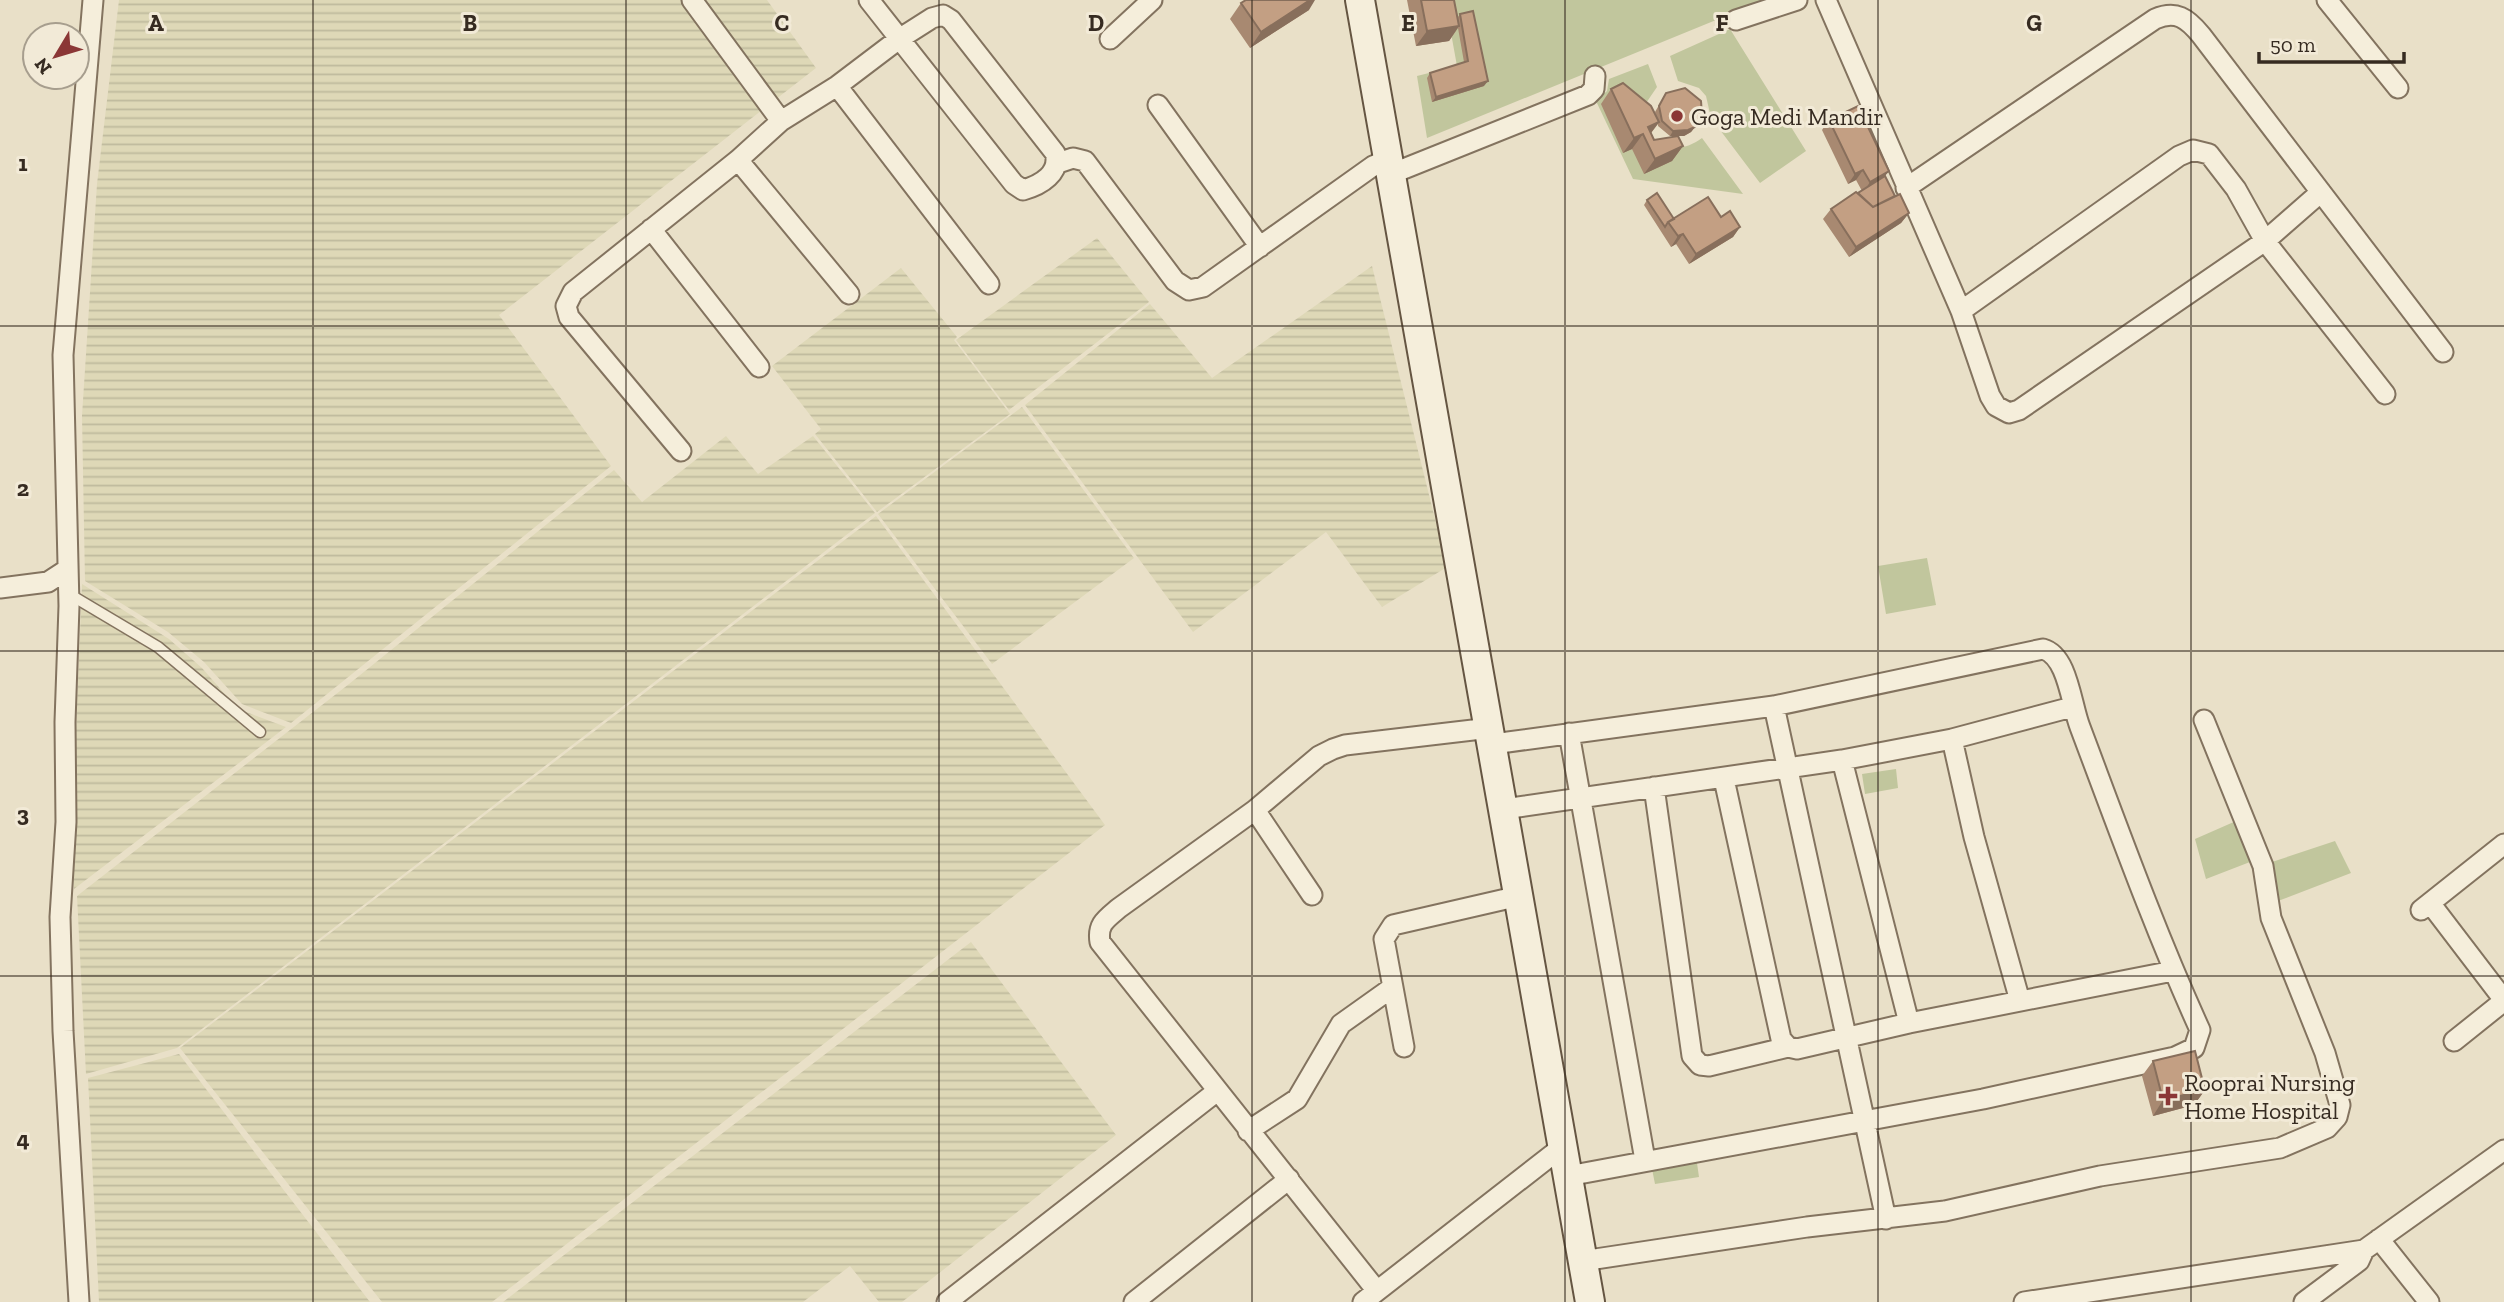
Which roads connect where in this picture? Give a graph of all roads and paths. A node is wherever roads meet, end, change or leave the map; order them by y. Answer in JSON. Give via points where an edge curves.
{"nodes":[{"id":1,"x":93,"y":0,"type":"edge"},
{"id":2,"x":692,"y":0,"type":"edge"},
{"id":3,"x":869,"y":0,"type":"edge"},
{"id":4,"x":1152,"y":0,"type":"edge"},
{"id":5,"x":1360,"y":0,"type":"edge"},
{"id":6,"x":1797,"y":0,"type":"edge"},
{"id":7,"x":1826,"y":0,"type":"edge"},
{"id":8,"x":2327,"y":0,"type":"edge"},
{"id":9,"x":1736,"y":20,"type":"dead end"},
{"id":10,"x":899,"y":39,"type":"junction"},
{"id":11,"x":1110,"y":39,"type":"dead end"},
{"id":12,"x":1595,"y":76,"type":"dead end"},
{"id":13,"x":837,"y":86,"type":"junction"},
{"id":14,"x":2398,"y":88,"type":"dead end"},
{"id":15,"x":1158,"y":105,"type":"dead end"},
{"id":16,"x":781,"y":121,"type":"junction"},
{"id":17,"x":738,"y":160,"type":"junction"},
{"id":18,"x":1058,"y":163,"type":"junction"},
{"id":19,"x":1390,"y":167,"type":"junction"},
{"id":20,"x":1906,"y":188,"type":"junction"},
{"id":21,"x":2320,"y":192,"type":"junction"},
{"id":22,"x":651,"y":229,"type":"junction"},
{"id":23,"x":2265,"y":241,"type":"junction"},
{"id":24,"x":1260,"y":247,"type":"junction"},
{"id":25,"x":989,"y":284,"type":"dead end"},
{"id":26,"x":849,"y":294,"type":"dead end"},
{"id":27,"x":1961,"y":311,"type":"junction"},
{"id":28,"x":2443,"y":352,"type":"dead end"},
{"id":29,"x":759,"y":367,"type":"dead end"},
{"id":30,"x":2385,"y":394,"type":"dead end"},
{"id":31,"x":681,"y":451,"type":"dead end"},
{"id":32,"x":68,"y":569,"type":"junction"},
{"id":33,"x":0,"y":588,"type":"edge"},
{"id":34,"x":69,"y":594,"type":"junction"},
{"id":35,"x":1774,"y":706,"type":"junction"},
{"id":36,"x":2072,"y":707,"type":"junction"},
{"id":37,"x":2204,"y":720,"type":"dead end"},
{"id":38,"x":260,"y":733,"type":"dead end"},
{"id":39,"x":1569,"y":733,"type":"junction"},
{"id":40,"x":1492,"y":736,"type":"junction"},
{"id":41,"x":1952,"y":740,"type":"junction"},
{"id":42,"x":1842,"y":760,"type":"junction"},
{"id":43,"x":1789,"y":767,"type":"junction"},
{"id":44,"x":1724,"y":779,"type":"junction"},
{"id":45,"x":1654,"y":787,"type":"junction"},
{"id":46,"x":1580,"y":796,"type":"junction"},
{"id":47,"x":1504,"y":809,"type":"junction"},
{"id":48,"x":1255,"y":810,"type":"junction"},
{"id":49,"x":2504,"y":844,"type":"edge"},
{"id":50,"x":1312,"y":895,"type":"dead end"},
{"id":51,"x":1520,"y":896,"type":"junction"},
{"id":52,"x":2173,"y":971,"type":"junction"},
{"id":53,"x":1393,"y":987,"type":"junction"},
{"id":54,"x":2504,"y":1000,"type":"edge"},
{"id":55,"x":2020,"y":1002,"type":"junction"},
{"id":56,"x":1909,"y":1023,"type":"junction"},
{"id":57,"x":1846,"y":1037,"type":"junction"},
{"id":58,"x":2454,"y":1041,"type":"dead end"},
{"id":59,"x":1404,"y":1047,"type":"dead end"},
{"id":60,"x":1788,"y":1047,"type":"junction"},
{"id":61,"x":1216,"y":1092,"type":"junction"},
{"id":62,"x":1866,"y":1119,"type":"junction"},
{"id":63,"x":1248,"y":1131,"type":"junction"},
{"id":64,"x":1562,"y":1147,"type":"junction"},
{"id":65,"x":2504,"y":1150,"type":"edge"},
{"id":66,"x":1646,"y":1160,"type":"junction"},
{"id":67,"x":1568,"y":1176,"type":"junction"},
{"id":68,"x":1289,"y":1179,"type":"junction"},
{"id":69,"x":1885,"y":1219,"type":"junction"},
{"id":70,"x":2372,"y":1245,"type":"junction"},
{"id":71,"x":1582,"y":1261,"type":"junction"},
{"id":72,"x":1370,"y":1297,"type":"edge"},
{"id":73,"x":2078,"y":1298,"type":"edge"},
{"id":74,"x":79,"y":1302,"type":"edge"},
{"id":75,"x":947,"y":1302,"type":"edge"},
{"id":76,"x":1133,"y":1302,"type":"edge"},
{"id":77,"x":1590,"y":1302,"type":"edge"},
{"id":78,"x":2024,"y":1302,"type":"edge"},
{"id":79,"x":2304,"y":1302,"type":"edge"},
{"id":80,"x":2428,"y":1302,"type":"edge"}],
"edges":[{"from":1,"to":32,"type":"street","via":[[63,355]]},
{"from":2,"to":16,"type":"street"},
{"from":3,"to":10,"type":"street"},
{"from":4,"to":11,"type":"street"},
{"from":5,"to":19,"type":"street"},
{"from":6,"to":9,"type":"street"},
{"from":7,"to":20,"type":"street"},
{"from":8,"to":14,"type":"street"},
{"from":10,"to":13,"type":"street"},
{"from":10,"to":18,"type":"street","via":[[932,18],[943,15],[951,20],[1055,153]]},
{"from":10,"to":18,"type":"street","via":[[1014,184],[1023,190],[1032,187],[1055,171]]},
{"from":12,"to":19,"type":"street","via":[[1594,89],[1588,95]]},
{"from":13,"to":16,"type":"street"},
{"from":13,"to":25,"type":"street"},
{"from":15,"to":24,"type":"street"},
{"from":16,"to":17,"type":"street"},
{"from":17,"to":22,"type":"street"},
{"from":17,"to":26,"type":"street"},
{"from":18,"to":24,"type":"street","via":[[1073,158],[1085,161],[1175,281],[1189,290],[1203,287]]},
{"from":19,"to":24,"type":"street","via":[[1373,166]]},
{"from":19,"to":40,"type":"street"},
{"from":20,"to":21,"type":"street","via":[[2169,13],[2191,23]]},
{"from":20,"to":27,"type":"street"},
{"from":21,"to":23,"type":"street"},
{"from":21,"to":28,"type":"street"},
{"from":22,"to":29,"type":"street"},
{"from":22,"to":31,"type":"street","via":[[573,292],[566,306],[569,317]]},
{"from":23,"to":27,"type":"street","via":[[2236,190],[2208,154],[2193,150]]},
{"from":23,"to":27,"type":"street","via":[[2009,413],[1990,396]]},
{"from":23,"to":30,"type":"street"},
{"from":32,"to":33,"type":"street","via":[[48,582]]},
{"from":32,"to":34,"type":"street"},
{"from":34,"to":38,"type":"lane","via":[[158,647]]},
{"from":34,"to":74,"type":"street","via":[[60,917]]},
{"from":35,"to":36,"type":"street","via":[[2043,649],[2059,659]]},
{"from":35,"to":39,"type":"street"},
{"from":35,"to":43,"type":"street"},
{"from":36,"to":41,"type":"street"},
{"from":36,"to":52,"type":"street"},
{"from":37,"to":69,"type":"street","via":[[2263,866],[2271,918],[2325,1053],[2340,1105],[2337,1117],[2327,1128],[2280,1148],[2100,1176],[1945,1211]]},
{"from":39,"to":40,"type":"street"},
{"from":39,"to":46,"type":"street"},
{"from":40,"to":47,"type":"street"},
{"from":40,"to":48,"type":"street","via":[[1345,745],[1319,756]]},
{"from":41,"to":42,"type":"street"},
{"from":41,"to":55,"type":"street"},
{"from":42,"to":43,"type":"street"},
{"from":42,"to":56,"type":"street"},
{"from":43,"to":44,"type":"street"},
{"from":43,"to":57,"type":"street"},
{"from":44,"to":45,"type":"street"},
{"from":44,"to":60,"type":"street","via":[[1781,1040]]},
{"from":45,"to":46,"type":"street"},
{"from":45,"to":60,"type":"street","via":[[1692,1056],[1700,1065],[1709,1066]]},
{"from":46,"to":47,"type":"street"},
{"from":46,"to":66,"type":"street"},
{"from":47,"to":51,"type":"street"},
{"from":48,"to":50,"type":"street"},
{"from":48,"to":61,"type":"street","via":[[1119,908],[1101,923],[1098,932],[1100,942]]},
{"from":49,"to":54,"type":"street","via":[[2426,906]]},
{"from":51,"to":53,"type":"street","via":[[1393,925],[1384,939]]},
{"from":51,"to":64,"type":"street"},
{"from":52,"to":55,"type":"street"},
{"from":52,"to":62,"type":"street","via":[[2200,1030],[2198,1042],[2189,1052],[1996,1096]]},
{"from":53,"to":59,"type":"street"},
{"from":53,"to":63,"type":"street","via":[[1341,1024],[1297,1098]]},
{"from":54,"to":58,"type":"street"},
{"from":55,"to":56,"type":"street"},
{"from":56,"to":57,"type":"street"},
{"from":57,"to":60,"type":"street","via":[[1797,1049]]},
{"from":57,"to":62,"type":"street"},
{"from":61,"to":63,"type":"street"},
{"from":61,"to":75,"type":"street"},
{"from":62,"to":66,"type":"street"},
{"from":62,"to":69,"type":"street"},
{"from":63,"to":68,"type":"street"},
{"from":64,"to":67,"type":"street"},
{"from":64,"to":72,"type":"street"},
{"from":65,"to":70,"type":"street"},
{"from":66,"to":67,"type":"street"},
{"from":67,"to":71,"type":"street"},
{"from":68,"to":72,"type":"street"},
{"from":68,"to":76,"type":"street"},
{"from":69,"to":71,"type":"street"},
{"from":70,"to":73,"type":"street"},
{"from":70,"to":79,"type":"street","via":[[2359,1261]]},
{"from":70,"to":80,"type":"street"},
{"from":71,"to":77,"type":"street"},
{"from":73,"to":78,"type":"street"}]}
